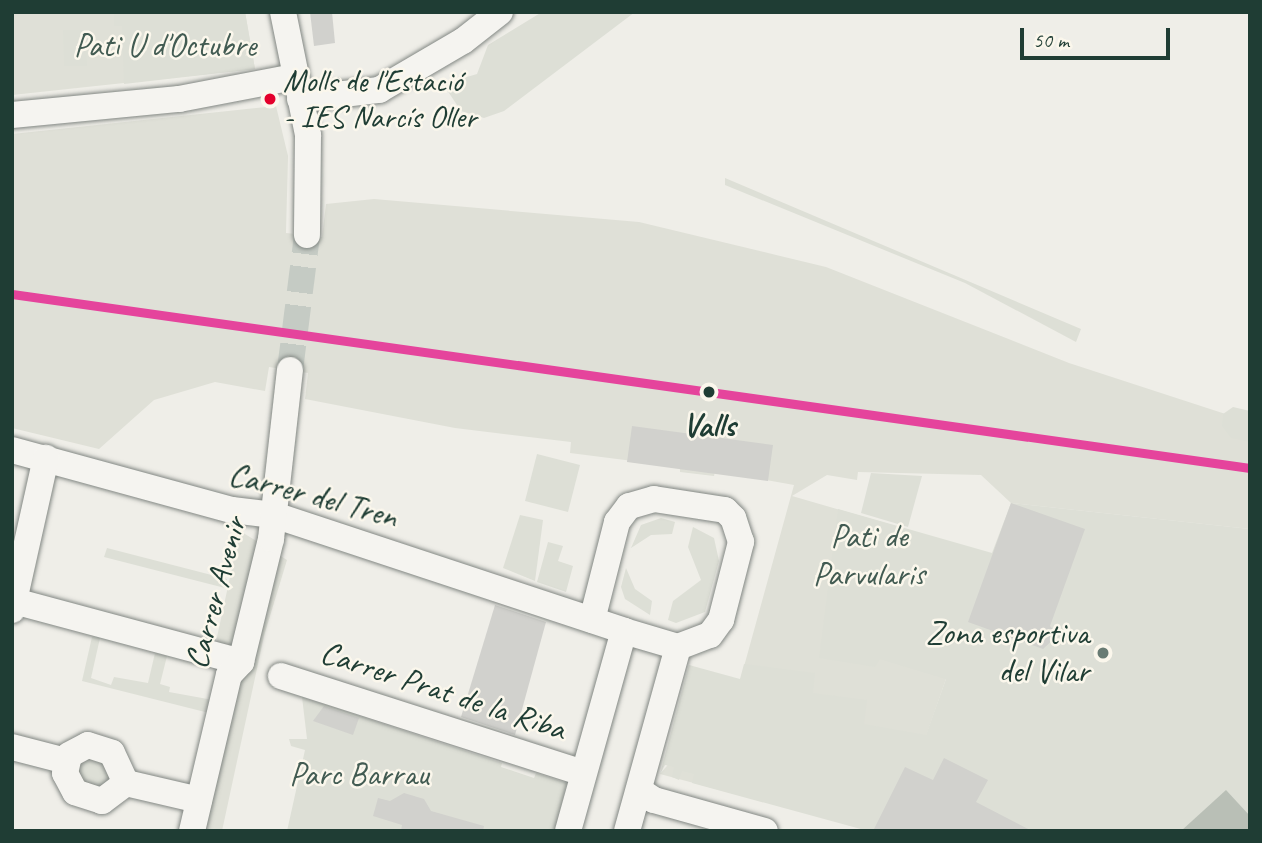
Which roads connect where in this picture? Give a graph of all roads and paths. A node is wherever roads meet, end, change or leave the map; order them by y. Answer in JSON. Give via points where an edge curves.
{"nodes":[{"id":1,"x":283,"y":12,"type":"edge"},
{"id":2,"x":500,"y":12,"type":"edge"},
{"id":3,"x":297,"y":88,"type":"junction"},
{"id":4,"x":12,"y":115,"type":"edge"},
{"id":5,"x":307,"y":235,"type":"tunnel mouth"},
{"id":6,"x":290,"y":370,"type":"tunnel mouth"},
{"id":7,"x":12,"y":450,"type":"edge"},
{"id":8,"x":46,"y":458,"type":"junction"},
{"id":9,"x":274,"y":515,"type":"junction"},
{"id":10,"x":13,"y":605,"type":"edge"},
{"id":11,"x":592,"y":620,"type":"junction"},
{"id":12,"x":624,"y":631,"type":"junction"},
{"id":13,"x":678,"y":647,"type":"junction"},
{"id":14,"x":241,"y":663,"type":"junction"},
{"id":15,"x":281,"y":676,"type":"dead end"},
{"id":16,"x":12,"y":747,"type":"edge"},
{"id":17,"x":66,"y":761,"type":"junction"},
{"id":18,"x":583,"y":773,"type":"junction"},
{"id":19,"x":126,"y":783,"type":"junction"},
{"id":20,"x":639,"y":790,"type":"junction"},
{"id":21,"x":199,"y":800,"type":"junction"},
{"id":22,"x":192,"y":831,"type":"edge"},
{"id":23,"x":569,"y":831,"type":"edge"},
{"id":24,"x":627,"y":831,"type":"edge"},
{"id":25,"x":765,"y":831,"type":"edge"}],
"edges":[{"from":1,"to":3,"type":"street"},
{"from":2,"to":3,"type":"street","via":[[463,41],[379,90]]},
{"from":3,"to":4,"type":"street"},
{"from":3,"to":5,"type":"street","via":[[311,175]]},
{"from":6,"to":9,"type":"street","name":"Carrer Avenir"},
{"from":7,"to":8,"type":"street","name":"Carrer del Tren"},
{"from":8,"to":9,"type":"street","name":"Carrer del Tren","via":[[232,510]]},
{"from":8,"to":10,"type":"street"},
{"from":9,"to":11,"type":"street","name":"Carrer del Tren"},
{"from":9,"to":14,"type":"street","name":"Carrer Avenir"},
{"from":10,"to":14,"type":"street"},
{"from":11,"to":12,"type":"street"},
{"from":11,"to":13,"type":"street","via":[[617,522],[629,506],[646,499],[725,510],[741,541],[721,620],[710,635]]},
{"from":12,"to":13,"type":"street"},
{"from":12,"to":18,"type":"street"},
{"from":13,"to":20,"type":"street"},
{"from":14,"to":21,"type":"street","name":"Carrer Avenir","via":[[229,675]]},
{"from":15,"to":18,"type":"street","name":"Carrer Prat de la Riba"},
{"from":16,"to":17,"type":"street"},
{"from":17,"to":19,"type":"street","via":[[78,747],[106,748]]},
{"from":17,"to":19,"type":"street","via":[[69,784],[83,797],[106,800]]},
{"from":18,"to":23,"type":"street"},
{"from":19,"to":21,"type":"street"},
{"from":20,"to":24,"type":"street"},
{"from":20,"to":25,"type":"street","via":[[654,800]]},
{"from":21,"to":22,"type":"street","name":"Carrer Avenir"}]}
